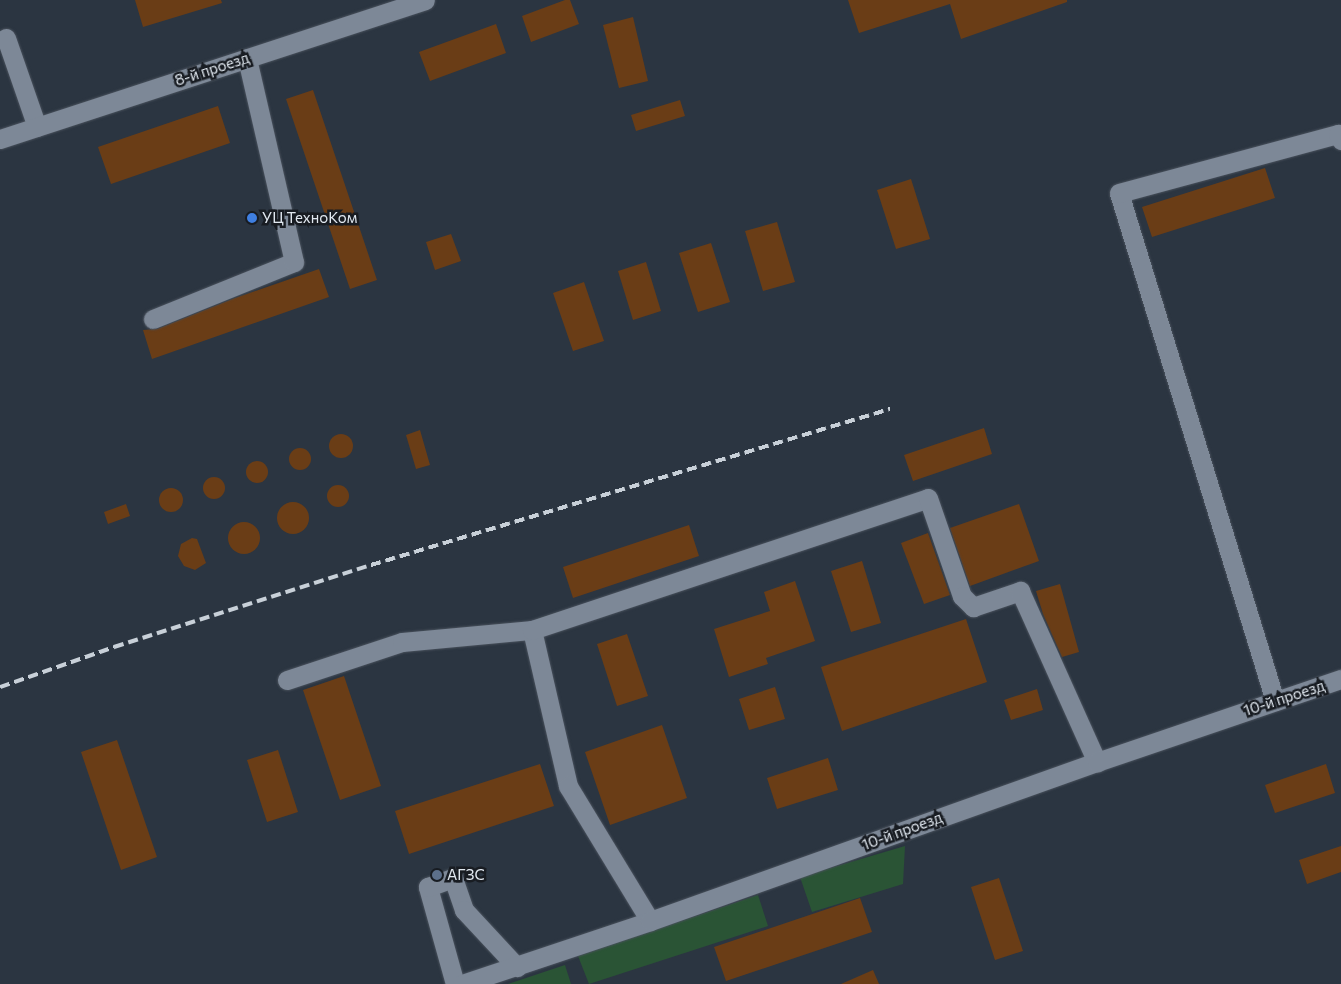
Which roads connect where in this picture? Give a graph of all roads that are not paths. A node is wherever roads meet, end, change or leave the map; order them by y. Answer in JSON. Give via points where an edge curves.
{"nodes":[{"id":1,"x":415,"y":1,"type":"edge"},
{"id":2,"x":6,"y":38,"type":"dead end"},
{"id":3,"x":247,"y":58,"type":"junction"},
{"id":4,"x":37,"y":127,"type":"junction"},
{"id":5,"x":0,"y":139,"type":"edge"},
{"id":6,"x":1341,"y":140,"type":"edge"},
{"id":7,"x":153,"y":319,"type":"dead end"},
{"id":8,"x":532,"y":630,"type":"junction"},
{"id":9,"x":1341,"y":679,"type":"edge"},
{"id":10,"x":287,"y":680,"type":"dead end"},
{"id":11,"x":1275,"y":700,"type":"junction"},
{"id":12,"x":1097,"y":762,"type":"junction"},
{"id":13,"x":650,"y":921,"type":"junction"},
{"id":14,"x":517,"y":967,"type":"junction"},
{"id":15,"x":455,"y":984,"type":"edge"},
{"id":16,"x":462,"y":984,"type":"edge"}],
"edges":[{"from":1,"to":3,"type":"street","name":"8-й проезд"},
{"from":2,"to":4,"type":"street"},
{"from":3,"to":4,"type":"street","name":"8-й проезд"},
{"from":3,"to":7,"type":"street","via":[[294,262]]},
{"from":4,"to":5,"type":"street","name":"8-й проезд"},
{"from":6,"to":11,"type":"street","via":[[1338,134],[1119,193]]},
{"from":8,"to":10,"type":"street","via":[[402,642]]},
{"from":8,"to":12,"type":"street","via":[[928,498],[962,596],[967,602],[973,607],[1020,591]]},
{"from":8,"to":13,"type":"street","via":[[568,786]]},
{"from":9,"to":11,"type":"street","name":"10-й проезд"},
{"from":11,"to":12,"type":"street","name":"10-й проезд"},
{"from":12,"to":13,"type":"street","name":"10-й проезд"},
{"from":13,"to":14,"type":"street","name":"10-й проезд"},
{"from":14,"to":15,"type":"street","via":[[464,910],[454,878],[428,887]]},
{"from":14,"to":16,"type":"street","name":"10-й проезд"}]}
